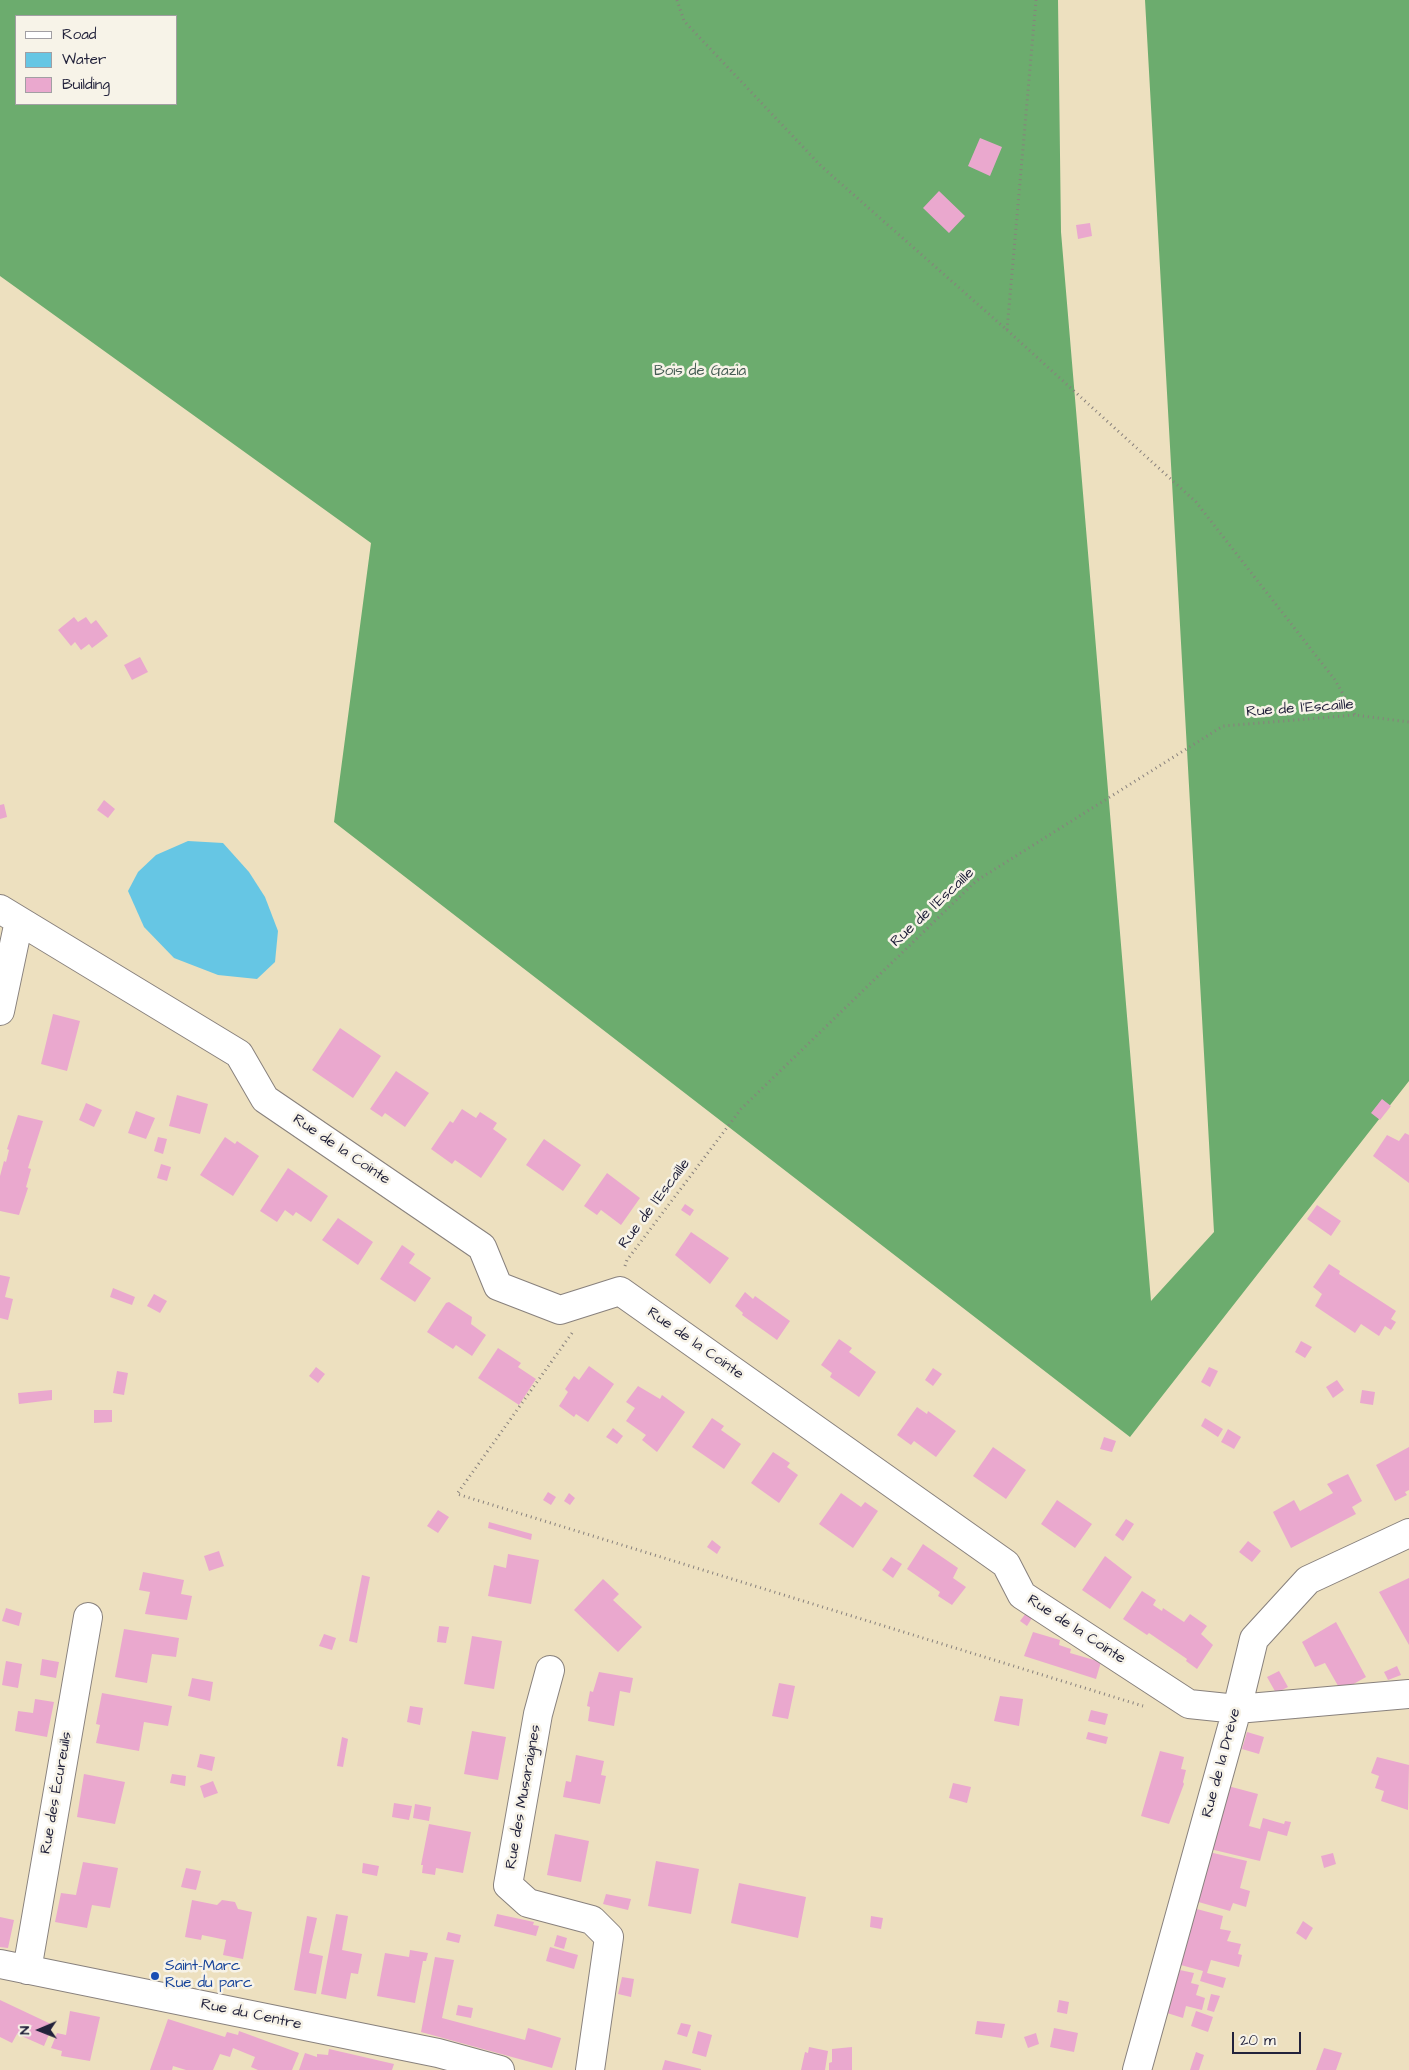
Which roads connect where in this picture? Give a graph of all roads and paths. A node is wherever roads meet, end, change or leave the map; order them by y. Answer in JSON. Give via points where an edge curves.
{"nodes":[{"id":1,"x":678,"y":0,"type":"edge"},
{"id":2,"x":1036,"y":0,"type":"edge"},
{"id":3,"x":1007,"y":330,"type":"junction"},
{"id":4,"x":1355,"y":715,"type":"junction"},
{"id":5,"x":1409,"y":722,"type":"edge"},
{"id":6,"x":10,"y":915,"type":"edge"},
{"id":7,"x":0,"y":1011,"type":"edge"},
{"id":8,"x":620,"y":1291,"type":"junction"},
{"id":9,"x":575,"y":1329,"type":"dead end"},
{"id":10,"x":1409,"y":1533,"type":"edge"},
{"id":11,"x":88,"y":1617,"type":"dead end"},
{"id":12,"x":550,"y":1670,"type":"dead end"},
{"id":13,"x":1409,"y":1694,"type":"edge"},
{"id":14,"x":1189,"y":1704,"type":"junction"},
{"id":15,"x":1237,"y":1709,"type":"junction"},
{"id":16,"x":0,"y":1964,"type":"edge"},
{"id":17,"x":27,"y":1970,"type":"junction"},
{"id":18,"x":431,"y":2062,"type":"edge"},
{"id":19,"x":500,"y":2070,"type":"edge"},
{"id":20,"x":590,"y":2070,"type":"edge"},
{"id":21,"x":1137,"y":2070,"type":"edge"}],
"edges":[{"from":1,"to":3,"type":"path","via":[[684,21],[821,166]]},
{"from":2,"to":3,"type":"path"},
{"from":3,"to":4,"type":"path","via":[[1196,502],[1335,680]]},
{"from":4,"to":5,"type":"path","name":"Rue de l'Escaille"},
{"from":4,"to":8,"type":"path","name":"Rue de l'Escaille","via":[[1223,726],[976,881],[741,1109],[627,1260]]},
{"from":6,"to":7,"type":"street"},
{"from":6,"to":8,"type":"street","name":"Rue de la Cointe","via":[[239,1054],[265,1099],[482,1246],[498,1286],[560,1310]]},
{"from":8,"to":14,"type":"street","name":"Rue de la Cointe","via":[[1006,1564],[1022,1595]]},
{"from":9,"to":14,"type":"path","via":[[457,1494],[1153,1709]]},
{"from":10,"to":15,"type":"street","name":"Rue de la Drève","via":[[1308,1580],[1254,1639]]},
{"from":11,"to":17,"type":"street","name":"Rue des Écureuils"},
{"from":12,"to":20,"type":"street","name":"Rue des Musaraignes","via":[[538,1714],[508,1885],[528,1903],[592,1920],[609,1938]]},
{"from":13,"to":15,"type":"street","name":"Rue de la Cointe"},
{"from":14,"to":15,"type":"street","name":"Rue de la Cointe"},
{"from":15,"to":21,"type":"street","name":"Rue de la Drève"},
{"from":16,"to":17,"type":"street","name":"Rue du Centre"},
{"from":17,"to":18,"type":"street","name":"Rue du Centre"},
{"from":18,"to":19,"type":"street","name":"Rue du Centre"}]}
